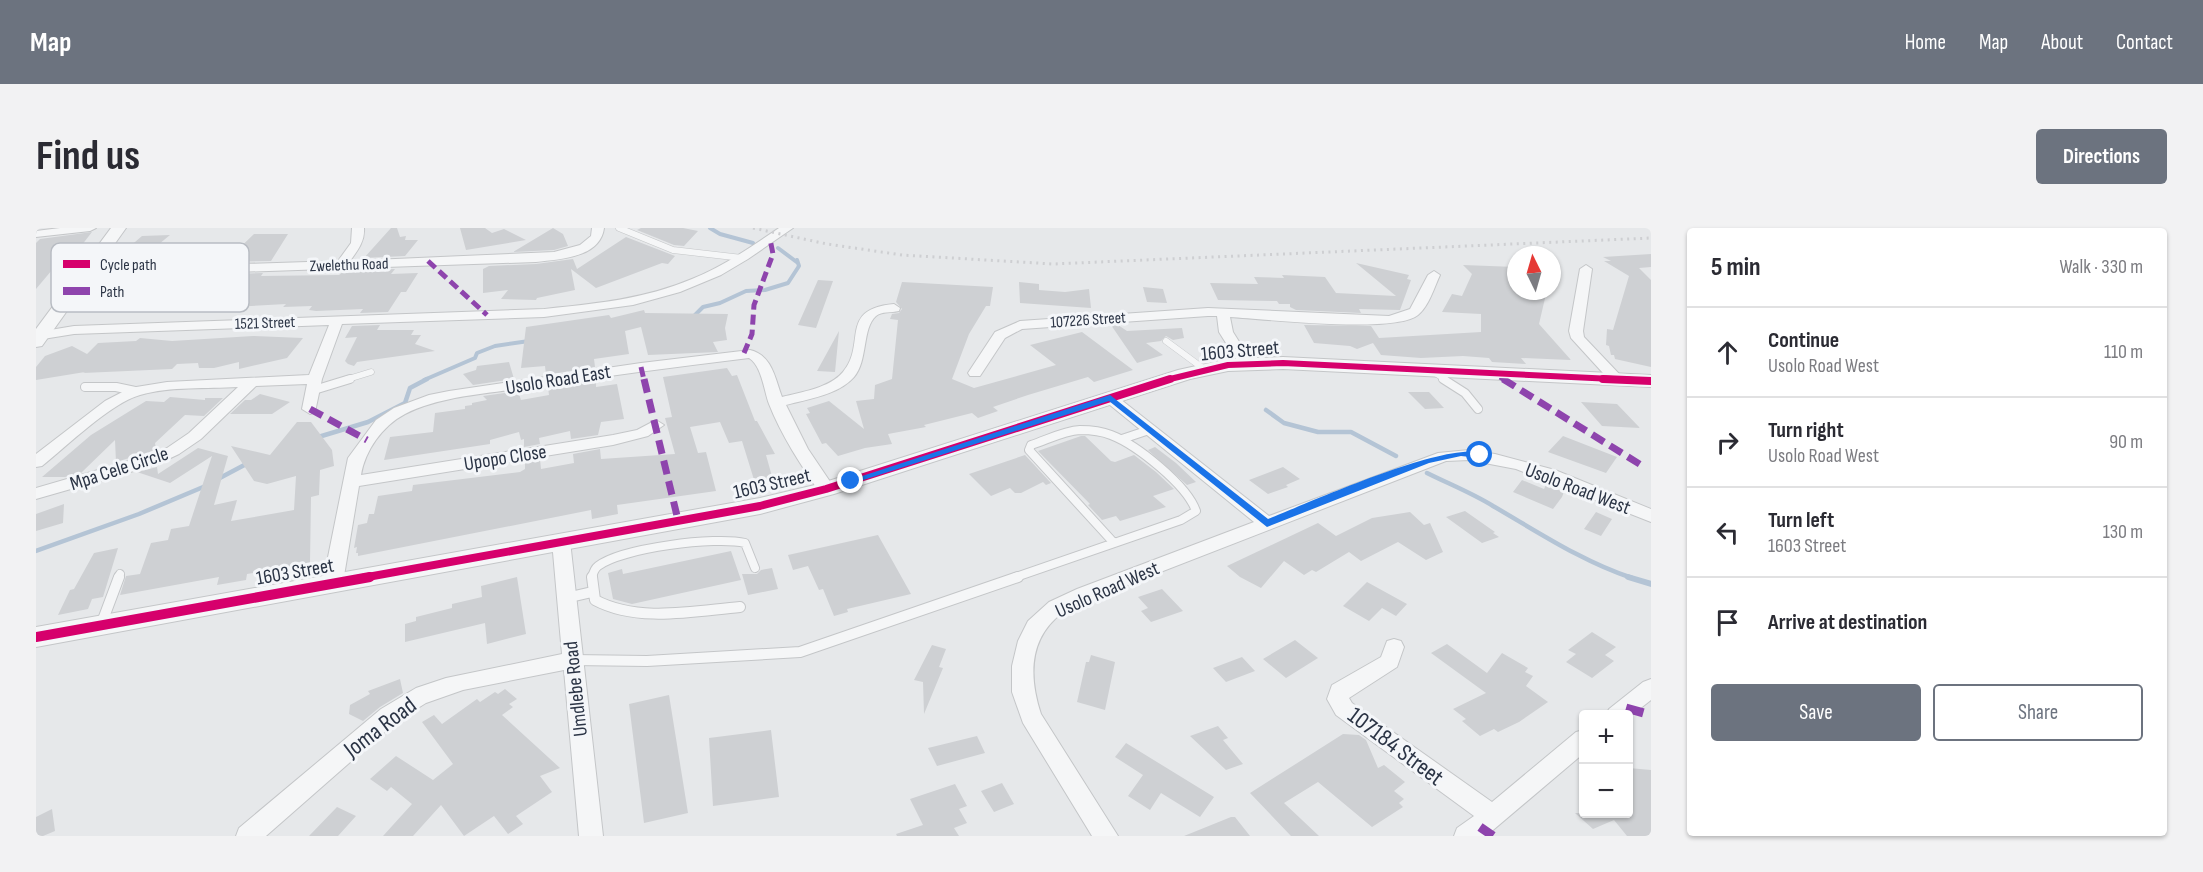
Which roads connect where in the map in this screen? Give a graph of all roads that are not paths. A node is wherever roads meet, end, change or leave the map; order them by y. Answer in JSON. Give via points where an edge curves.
{"nodes":[{"id":1,"x":90,"y":228,"type":"edge"},
{"id":2,"x":118,"y":228,"type":"edge"},
{"id":3,"x":358,"y":228,"type":"edge"},
{"id":4,"x":598,"y":228,"type":"edge"},
{"id":5,"x":619,"y":228,"type":"edge"},
{"id":6,"x":787,"y":228,"type":"edge"},
{"id":7,"x":36,"y":234,"type":"edge"},
{"id":8,"x":107,"y":243,"type":"edge"},
{"id":9,"x":742,"y":258,"type":"junction"},
{"id":10,"x":342,"y":264,"type":"junction"},
{"id":11,"x":249,"y":267,"type":"edge"},
{"id":12,"x":1586,"y":269,"type":"dead end"},
{"id":13,"x":1434,"y":275,"type":"dead end"},
{"id":14,"x":894,"y":308,"type":"dead end"},
{"id":15,"x":58,"y":312,"type":"edge"},
{"id":16,"x":1223,"y":313,"type":"junction"},
{"id":17,"x":337,"y":320,"type":"junction"},
{"id":18,"x":39,"y":339,"type":"edge"},
{"id":19,"x":1166,"y":341,"type":"dead end"},
{"id":20,"x":1246,"y":364,"type":"junction"},
{"id":21,"x":1204,"y":369,"type":"junction"},
{"id":22,"x":371,"y":372,"type":"dead end"},
{"id":23,"x":1434,"y":372,"type":"junction"},
{"id":24,"x":975,"y":373,"type":"dead end"},
{"id":25,"x":1618,"y":381,"type":"junction"},
{"id":26,"x":1651,"y":381,"type":"edge"},
{"id":27,"x":249,"y":384,"type":"junction"},
{"id":28,"x":315,"y":384,"type":"junction"},
{"id":29,"x":85,"y":387,"type":"dead end"},
{"id":30,"x":135,"y":391,"type":"junction"},
{"id":31,"x":1110,"y":398,"type":"junction"},
{"id":32,"x":776,"y":403,"type":"junction"},
{"id":33,"x":310,"y":409,"type":"dead end"},
{"id":34,"x":1478,"y":409,"type":"dead end"},
{"id":35,"x":656,"y":425,"type":"dead end"},
{"id":36,"x":1149,"y":430,"type":"junction"},
{"id":37,"x":1122,"y":439,"type":"junction"},
{"id":38,"x":36,"y":462,"type":"edge"},
{"id":39,"x":352,"y":482,"type":"junction"},
{"id":40,"x":826,"y":489,"type":"junction"},
{"id":41,"x":36,"y":494,"type":"edge"},
{"id":42,"x":1651,"y":516,"type":"edge"},
{"id":43,"x":1267,"y":524,"type":"junction"},
{"id":44,"x":561,"y":541,"type":"junction"},
{"id":45,"x":1114,"y":543,"type":"junction"},
{"id":46,"x":755,"y":568,"type":"dead end"},
{"id":47,"x":120,"y":574,"type":"dead end"},
{"id":48,"x":333,"y":582,"type":"junction"},
{"id":49,"x":592,"y":592,"type":"junction"},
{"id":50,"x":566,"y":598,"type":"junction"},
{"id":51,"x":740,"y":607,"type":"dead end"},
{"id":52,"x":101,"y":625,"type":"junction"},
{"id":53,"x":36,"y":637,"type":"edge"},
{"id":54,"x":1394,"y":647,"type":"dead end"},
{"id":55,"x":572,"y":660,"type":"junction"},
{"id":56,"x":1651,"y":688,"type":"edge"},
{"id":57,"x":1622,"y":710,"type":"edge"},
{"id":58,"x":1579,"y":744,"type":"edge"},
{"id":59,"x":1493,"y":816,"type":"junction"},
{"id":60,"x":248,"y":836,"type":"edge"},
{"id":61,"x":591,"y":836,"type":"edge"},
{"id":62,"x":1106,"y":836,"type":"edge"},
{"id":63,"x":1467,"y":836,"type":"edge"}],
"edges":[{"from":1,"to":7,"type":"street"},
{"from":2,"to":8,"type":"street"},
{"from":3,"to":10,"type":"street","via":[[357,243]]},
{"from":4,"to":10,"type":"street","name":"Zwelethu Road","via":[[592,244],[558,256]]},
{"from":5,"to":9,"type":"lane","via":[[673,250]]},
{"from":6,"to":9,"type":"street","name":"1521 Street"},
{"from":9,"to":17,"type":"street","name":"1521 Street","via":[[694,283],[624,303],[544,313]]},
{"from":10,"to":11,"type":"street","name":"Zwelethu Road"},
{"from":12,"to":25,"type":"street","via":[[1578,338]]},
{"from":13,"to":16,"type":"street","name":"107226 Street","via":[[1417,312],[1404,319]]},
{"from":14,"to":32,"type":"street","via":[[878,308],[869,314],[852,367],[844,378],[823,389]]},
{"from":15,"to":18,"type":"street"},
{"from":16,"to":20,"type":"street","via":[[1226,332]]},
{"from":16,"to":24,"type":"street","name":"107226 Street","via":[[1020,325],[1000,335]]},
{"from":17,"to":18,"type":"street","name":"1521 Street","via":[[74,330]]},
{"from":17,"to":28,"type":"street"},
{"from":19,"to":21,"type":"lane"},
{"from":20,"to":21,"type":"street","name":"1603 Street"},
{"from":20,"to":23,"type":"street","name":"1603 Street"},
{"from":21,"to":31,"type":"street","name":"1603 Street"},
{"from":22,"to":28,"type":"lane"},
{"from":23,"to":25,"type":"street","name":"1603 Street"},
{"from":23,"to":34,"type":"lane","via":[[1471,397]]},
{"from":25,"to":26,"type":"street","name":"1603 Street"},
{"from":27,"to":28,"type":"street","name":"Mpa Cele Circle"},
{"from":27,"to":30,"type":"street","name":"Mpa Cele Circle"},
{"from":27,"to":41,"type":"street","name":"Mpa Cele Circle","via":[[195,436],[173,451]]},
{"from":28,"to":33,"type":"street"},
{"from":29,"to":30,"type":"lane"},
{"from":30,"to":38,"type":"street","name":"Mpa Cele Circle","via":[[111,404]]},
{"from":31,"to":36,"type":"street"},
{"from":31,"to":40,"type":"street","name":"1603 Street"},
{"from":32,"to":39,"type":"street","name":"Usolo Road East","via":[[762,360],[744,354],[449,395],[418,403],[381,423],[356,458]]},
{"from":32,"to":40,"type":"street","name":"Usolo Road East","via":[[799,451]]},
{"from":35,"to":39,"type":"street","name":"Upopo Close","via":[[614,440]]},
{"from":36,"to":37,"type":"lane"},
{"from":36,"to":43,"type":"street"},
{"from":37,"to":45,"type":"lane","via":[[1192,501],[1196,511]]},
{"from":37,"to":45,"type":"lane","via":[[1100,431],[1081,430],[1031,446],[1029,450]]},
{"from":39,"to":48,"type":"street","name":"Usolo Road East"},
{"from":40,"to":44,"type":"street","name":"1603 Street","via":[[760,506]]},
{"from":42,"to":43,"type":"street","name":"Usolo Road West","via":[[1532,470],[1480,455],[1461,454],[1427,460]]},
{"from":43,"to":62,"type":"street","name":"Usolo Road West","via":[[1084,594],[1056,607],[1035,626],[1023,666],[1023,692],[1031,717]]},
{"from":44,"to":48,"type":"street","name":"1603 Street"},
{"from":44,"to":50,"type":"street","name":"Umdlebe Road"},
{"from":45,"to":55,"type":"lane","via":[[800,652],[647,661]]},
{"from":46,"to":49,"type":"lane","via":[[748,547],[741,541],[691,543],[606,561],[594,570]]},
{"from":47,"to":52,"type":"lane"},
{"from":48,"to":52,"type":"street","name":"1603 Street"},
{"from":49,"to":50,"type":"lane"},
{"from":49,"to":51,"type":"lane","via":[[595,600],[616,610]]},
{"from":50,"to":55,"type":"street","name":"Umdlebe Road"},
{"from":52,"to":53,"type":"street","name":"1603 Street"},
{"from":54,"to":59,"type":"street","name":"107184 Street","via":[[1390,661],[1340,691],[1338,699],[1344,709]]},
{"from":55,"to":60,"type":"street","name":"Joma Road","via":[[452,685],[411,701]]},
{"from":55,"to":61,"type":"street","name":"Umdlebe Road"},
{"from":56,"to":57,"type":"street"},
{"from":58,"to":59,"type":"street"},
{"from":59,"to":63,"type":"street"}]}
